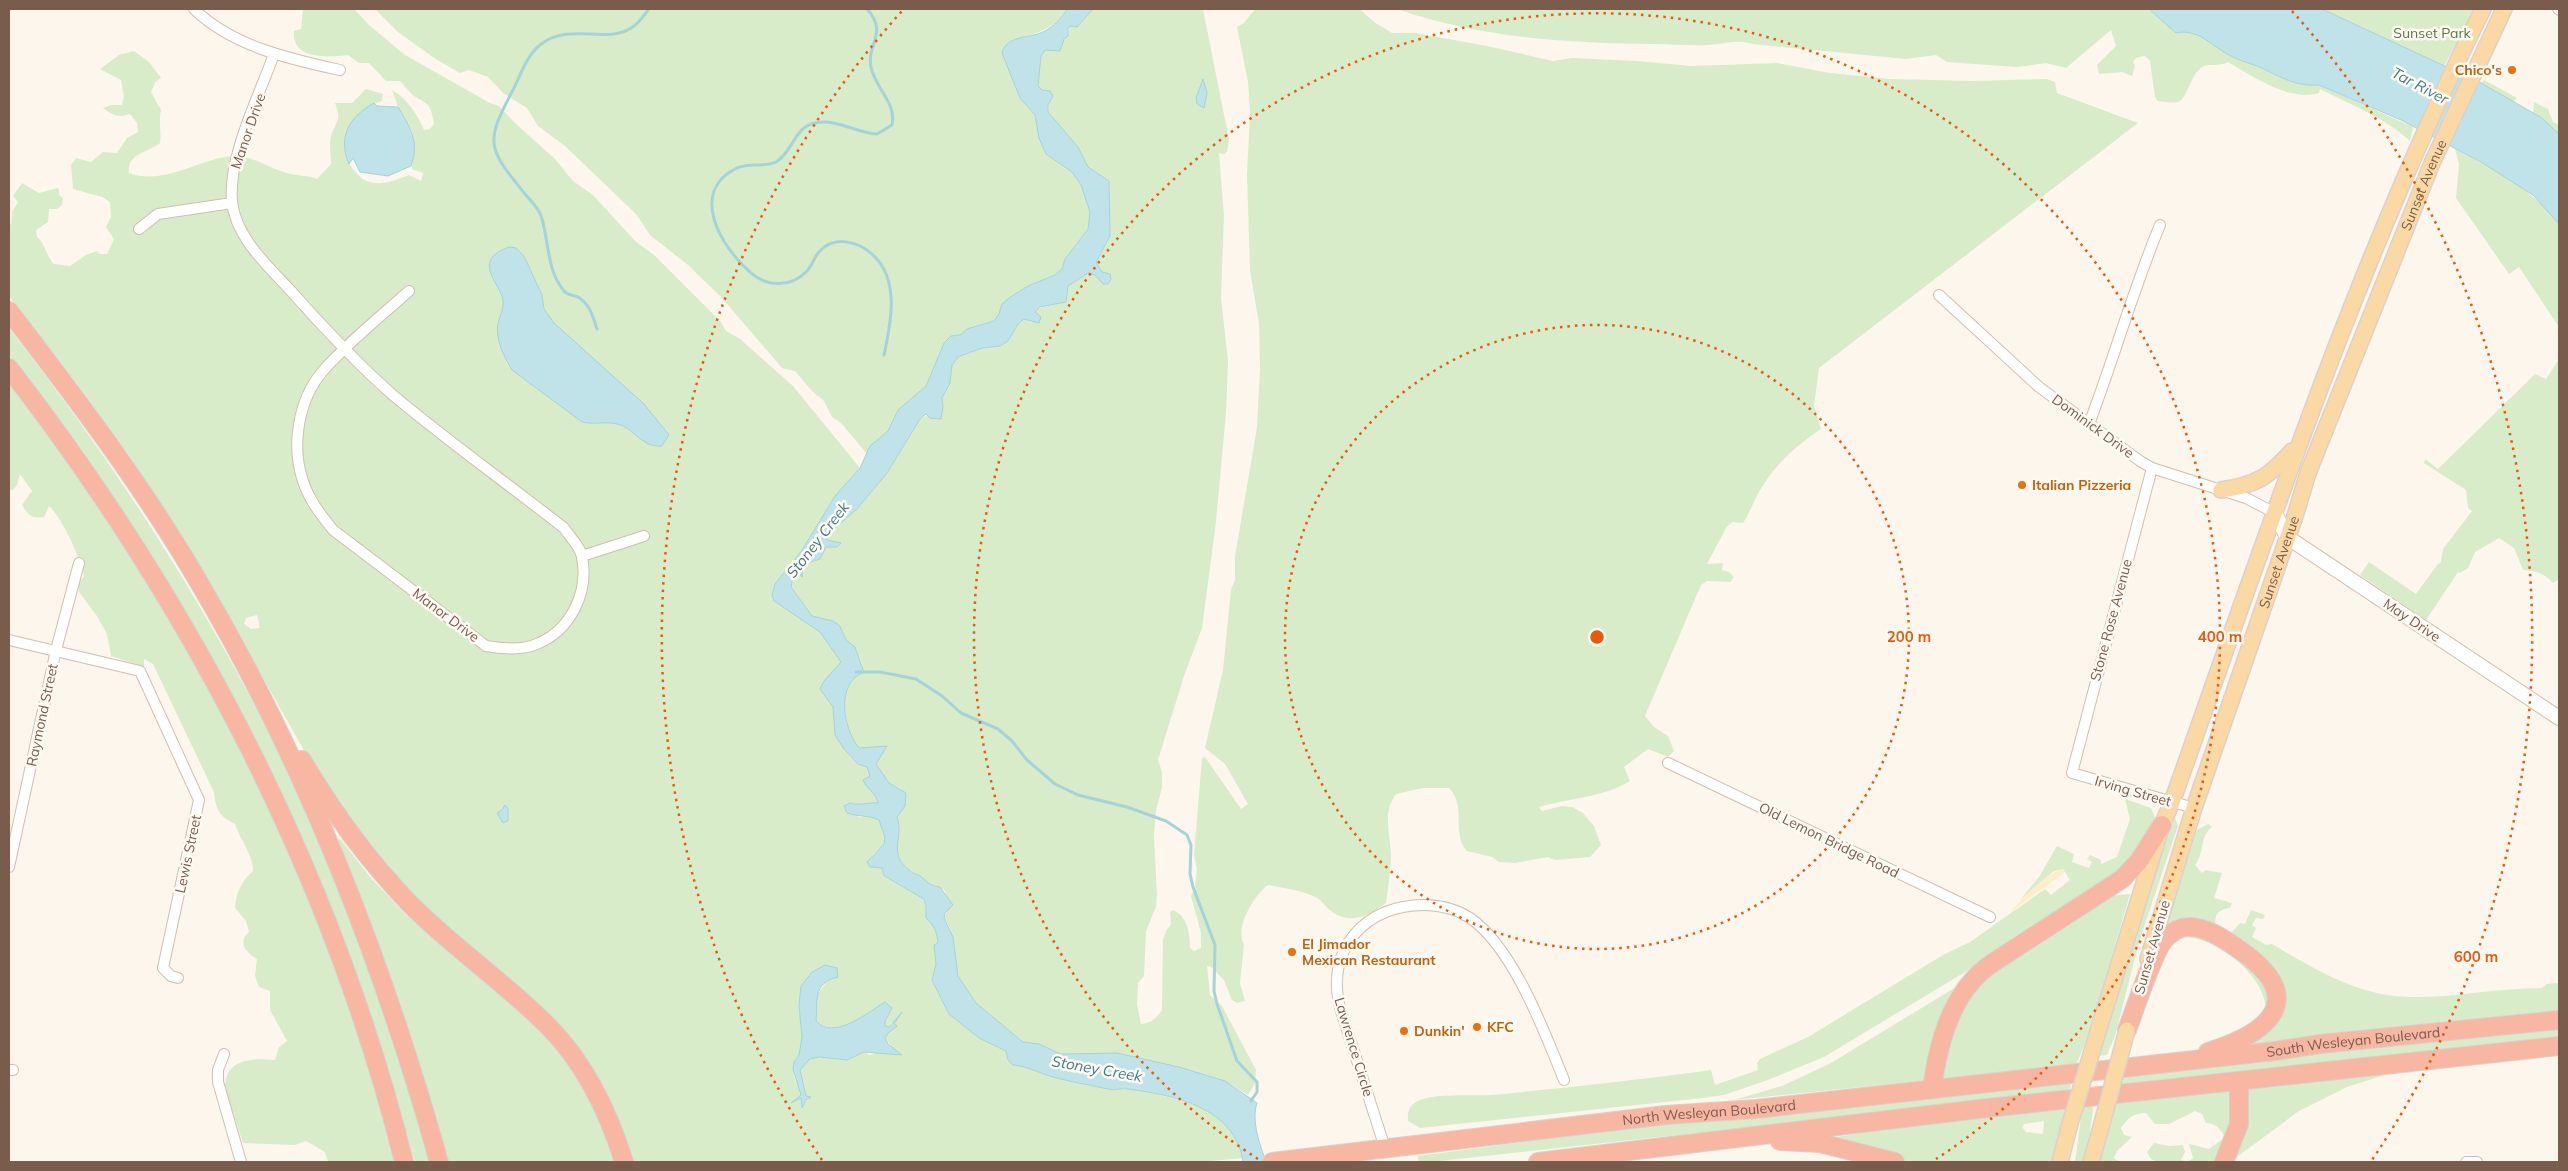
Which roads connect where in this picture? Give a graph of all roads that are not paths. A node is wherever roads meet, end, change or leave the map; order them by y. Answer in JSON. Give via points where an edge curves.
{"nodes":[{"id":1,"x":194,"y":9,"type":"edge"},
{"id":2,"x":2483,"y":9,"type":"edge"},
{"id":3,"x":2505,"y":11,"type":"edge"},
{"id":4,"x":274,"y":54,"type":"junction"},
{"id":5,"x":340,"y":70,"type":"dead end"},
{"id":6,"x":232,"y":203,"type":"junction"},
{"id":7,"x":2160,"y":225,"type":"dead end"},
{"id":8,"x":139,"y":230,"type":"dead end"},
{"id":9,"x":409,"y":291,"type":"dead end"},
{"id":10,"x":1939,"y":295,"type":"dead end"},
{"id":11,"x":9,"y":311,"type":"edge"},
{"id":12,"x":344,"y":350,"type":"junction"},
{"id":13,"x":9,"y":368,"type":"edge"},
{"id":14,"x":2089,"y":424,"type":"junction"},
{"id":15,"x":2298,"y":444,"type":"junction"},
{"id":16,"x":2152,"y":468,"type":"junction"},
{"id":17,"x":2221,"y":490,"type":"junction"},
{"id":18,"x":2275,"y":513,"type":"junction"},
{"id":19,"x":644,"y":536,"type":"dead end"},
{"id":20,"x":2287,"y":537,"type":"junction"},
{"id":21,"x":582,"y":556,"type":"junction"},
{"id":22,"x":79,"y":563,"type":"dead end"},
{"id":23,"x":9,"y":640,"type":"edge"},
{"id":24,"x":56,"y":650,"type":"junction"},
{"id":25,"x":2559,"y":718,"type":"edge"},
{"id":26,"x":274,"y":721,"type":"junction"},
{"id":27,"x":1668,"y":763,"type":"dead end"},
{"id":28,"x":2072,"y":773,"type":"joint"},
{"id":29,"x":2172,"y":802,"type":"junction"},
{"id":30,"x":2194,"y":808,"type":"junction"},
{"id":31,"x":2162,"y":824,"type":"junction"},
{"id":32,"x":9,"y":867,"type":"edge"},
{"id":33,"x":1990,"y":917,"type":"dead end"},
{"id":34,"x":178,"y":978,"type":"dead end"},
{"id":35,"x":2559,"y":1020,"type":"edge"},
{"id":36,"x":2128,"y":1030,"type":"junction"},
{"id":37,"x":2559,"y":1046,"type":"edge"},
{"id":38,"x":224,"y":1054,"type":"dead end"},
{"id":39,"x":2147,"y":1065,"type":"junction"},
{"id":40,"x":1564,"y":1080,"type":"dead end"},
{"id":41,"x":2239,"y":1081,"type":"junction"},
{"id":42,"x":2197,"y":1086,"type":"joint"},
{"id":43,"x":1932,"y":1089,"type":"junction"},
{"id":44,"x":1722,"y":1139,"type":"junction"},
{"id":45,"x":1385,"y":1148,"type":"junction"},
{"id":46,"x":241,"y":1162,"type":"edge"},
{"id":47,"x":404,"y":1162,"type":"edge"},
{"id":48,"x":439,"y":1162,"type":"edge"},
{"id":49,"x":624,"y":1162,"type":"edge"},
{"id":50,"x":1272,"y":1162,"type":"edge"},
{"id":51,"x":1538,"y":1162,"type":"edge"},
{"id":52,"x":1895,"y":1162,"type":"edge"},
{"id":53,"x":2060,"y":1162,"type":"edge"},
{"id":54,"x":2091,"y":1162,"type":"edge"},
{"id":55,"x":2224,"y":1162,"type":"edge"},
{"id":56,"x":2466,"y":1162,"type":"edge"},
{"id":57,"x":2477,"y":1162,"type":"edge"}],
"edges":[{"from":1,"to":4,"type":"street","via":[[205,20]]},
{"from":2,"to":15,"type":"main road","name":"Sunset Avenue","via":[[2414,154]]},
{"from":3,"to":20,"type":"main road","name":"Sunset Avenue","via":[[2432,163],[2308,473]]},
{"from":4,"to":5,"type":"street"},
{"from":4,"to":6,"type":"street","name":"Manor Drive","via":[[235,160]]},
{"from":6,"to":8,"type":"street","via":[[158,214]]},
{"from":6,"to":12,"type":"street","name":"Manor Drive","via":[[254,251]]},
{"from":7,"to":14,"type":"street","via":[[2138,278]]},
{"from":9,"to":12,"type":"street"},
{"from":10,"to":14,"type":"street","name":"Dominick Drive","via":[[2038,387]]},
{"from":11,"to":26,"type":"highway","via":[[82,406],[161,521],[197,579]]},
{"from":12,"to":21,"type":"street","name":"Manor Drive","via":[[394,396],[564,528]]},
{"from":12,"to":21,"type":"street","name":"Manor Drive","via":[[311,388],[299,422],[298,453],[302,481],[316,509],[333,530],[486,646],[510,650],[539,644],[562,628],[577,607],[584,580]]},
{"from":13,"to":47,"type":"highway","via":[[75,457],[152,575],[254,756],[310,882],[341,962],[370,1042]]},
{"from":14,"to":16,"type":"street","name":"Dominick Drive"},
{"from":15,"to":17,"type":"main road","via":[[2258,482]]},
{"from":15,"to":18,"type":"main road","name":"Sunset Avenue"},
{"from":16,"to":17,"type":"street","name":"Dominick Drive"},
{"from":16,"to":28,"type":"street","name":"Stone Rose Avenue"},
{"from":17,"to":18,"type":"street","name":"Dominick Drive"},
{"from":18,"to":20,"type":"main road","name":"May Drive"},
{"from":18,"to":29,"type":"main road","name":"Sunset Avenue"},
{"from":19,"to":21,"type":"street"},
{"from":20,"to":25,"type":"main road","name":"May Drive"},
{"from":20,"to":30,"type":"main road","name":"Sunset Avenue"},
{"from":22,"to":24,"type":"street","name":"Raymond Street"},
{"from":23,"to":24,"type":"street"},
{"from":24,"to":32,"type":"street","name":"Raymond Street"},
{"from":24,"to":34,"type":"street","name":"Lewis Street","via":[[140,671],[200,800],[162,968]]},
{"from":26,"to":48,"type":"highway","via":[[360,919],[405,1049]]},
{"from":26,"to":49,"type":"highway","via":[[350,834],[409,902],[561,1040],[593,1088]]},
{"from":27,"to":33,"type":"street","name":"Old Lemon Bridge Road"},
{"from":28,"to":29,"type":"street","name":"Irving Street"},
{"from":29,"to":30,"type":"street","name":"Irving Street"},
{"from":29,"to":31,"type":"main road","name":"Sunset Avenue"},
{"from":30,"to":36,"type":"main road","name":"Sunset Avenue"},
{"from":31,"to":43,"type":"highway","via":[[2139,861],[2122,879],[1974,978],[1945,1029]]},
{"from":31,"to":53,"type":"main road","name":"Sunset Avenue","bridge":true},
{"from":35,"to":39,"type":"highway","name":"South Wesleyan Boulevard"},
{"from":36,"to":39,"type":"highway","via":[[2160,946],[2169,935],[2182,928],[2194,927],[2223,938],[2257,962],[2271,978],[2277,1002],[2271,1017],[2258,1030],[2202,1054]]},
{"from":36,"to":54,"type":"main road","name":"Sunset Avenue","bridge":true},
{"from":37,"to":41,"type":"highway","name":"South Wesleyan Boulevard"},
{"from":38,"to":46,"type":"street","via":[[218,1070],[218,1082]]},
{"from":39,"to":43,"type":"highway","name":"North Wesleyan Boulevard"},
{"from":40,"to":45,"type":"street","name":"Lawrence Circle","via":[[1521,983],[1492,938],[1471,919],[1442,906],[1418,905],[1380,913],[1367,921],[1348,942],[1336,988]]},
{"from":41,"to":42,"type":"highway","name":"South Wesleyan Boulevard"},
{"from":41,"to":55,"type":"highway","via":[[2239,1124]]},
{"from":42,"to":44,"type":"highway","name":"North Wesleyan Boulevard"},
{"from":43,"to":45,"type":"highway","name":"North Wesleyan Boulevard","via":[[1756,1109],[1666,1115]]},
{"from":44,"to":51,"type":"highway","name":"North Wesleyan Boulevard"},
{"from":44,"to":52,"type":"highway","via":[[1820,1144]]},
{"from":45,"to":50,"type":"highway","name":"North Wesleyan Boulevard"},
{"from":56,"to":57,"type":"street"}]}
